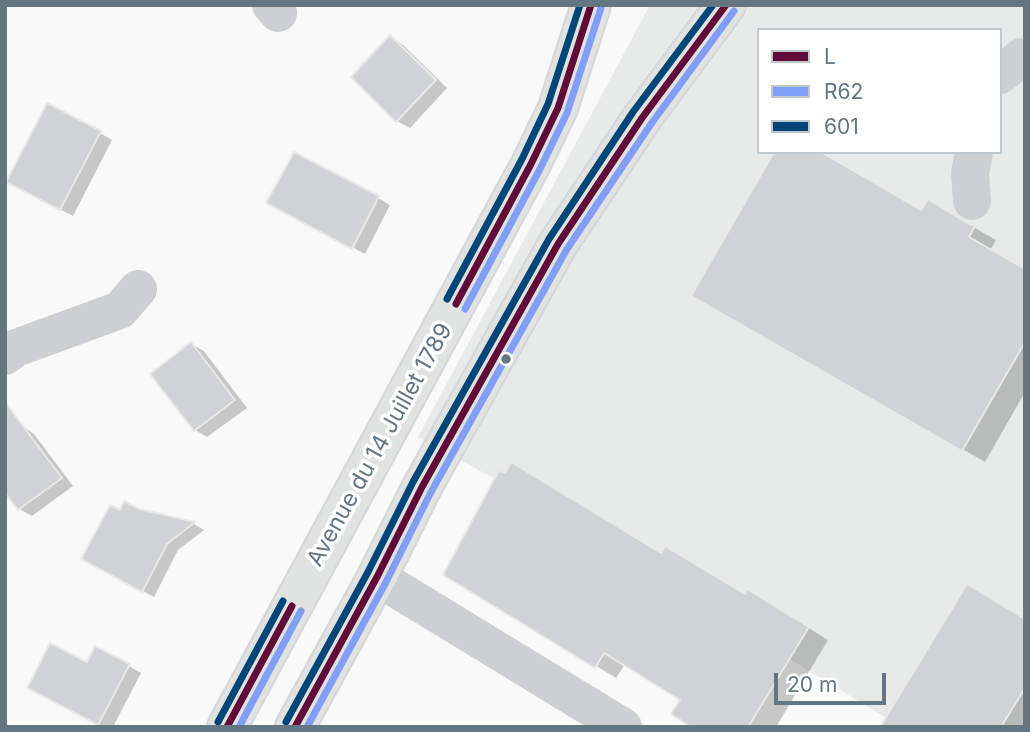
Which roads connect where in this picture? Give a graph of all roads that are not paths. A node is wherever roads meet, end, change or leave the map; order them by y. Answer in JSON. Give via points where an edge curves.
{"nodes":[{"id":1,"x":590,"y":5,"type":"edge"},
{"id":2,"x":726,"y":5,"type":"edge"},
{"id":3,"x":1025,"y":57,"type":"edge"},
{"id":4,"x":1002,"y":73,"type":"edge"},
{"id":5,"x":974,"y":154,"type":"edge"},
{"id":6,"x":972,"y":201,"type":"dead end"},
{"id":7,"x":138,"y":289,"type":"dead end"},
{"id":8,"x":5,"y":356,"type":"edge"},
{"id":9,"x":377,"y":577,"type":"junction"},
{"id":10,"x":227,"y":727,"type":"edge"},
{"id":11,"x":295,"y":727,"type":"edge"},
{"id":12,"x":623,"y":727,"type":"edge"}],
"edges":[{"from":1,"to":10,"type":"main road","name":"Avenue du 14 Juillet 1789","via":[[558,108],[531,164]]},
{"from":2,"to":9,"type":"main road","via":[[642,118],[558,244]]},
{"from":3,"to":4,"type":"street"},
{"from":5,"to":6,"type":"street"},
{"from":7,"to":8,"type":"street","via":[[120,310]]},
{"from":9,"to":11,"type":"main road"},
{"from":9,"to":12,"type":"street"}]}
